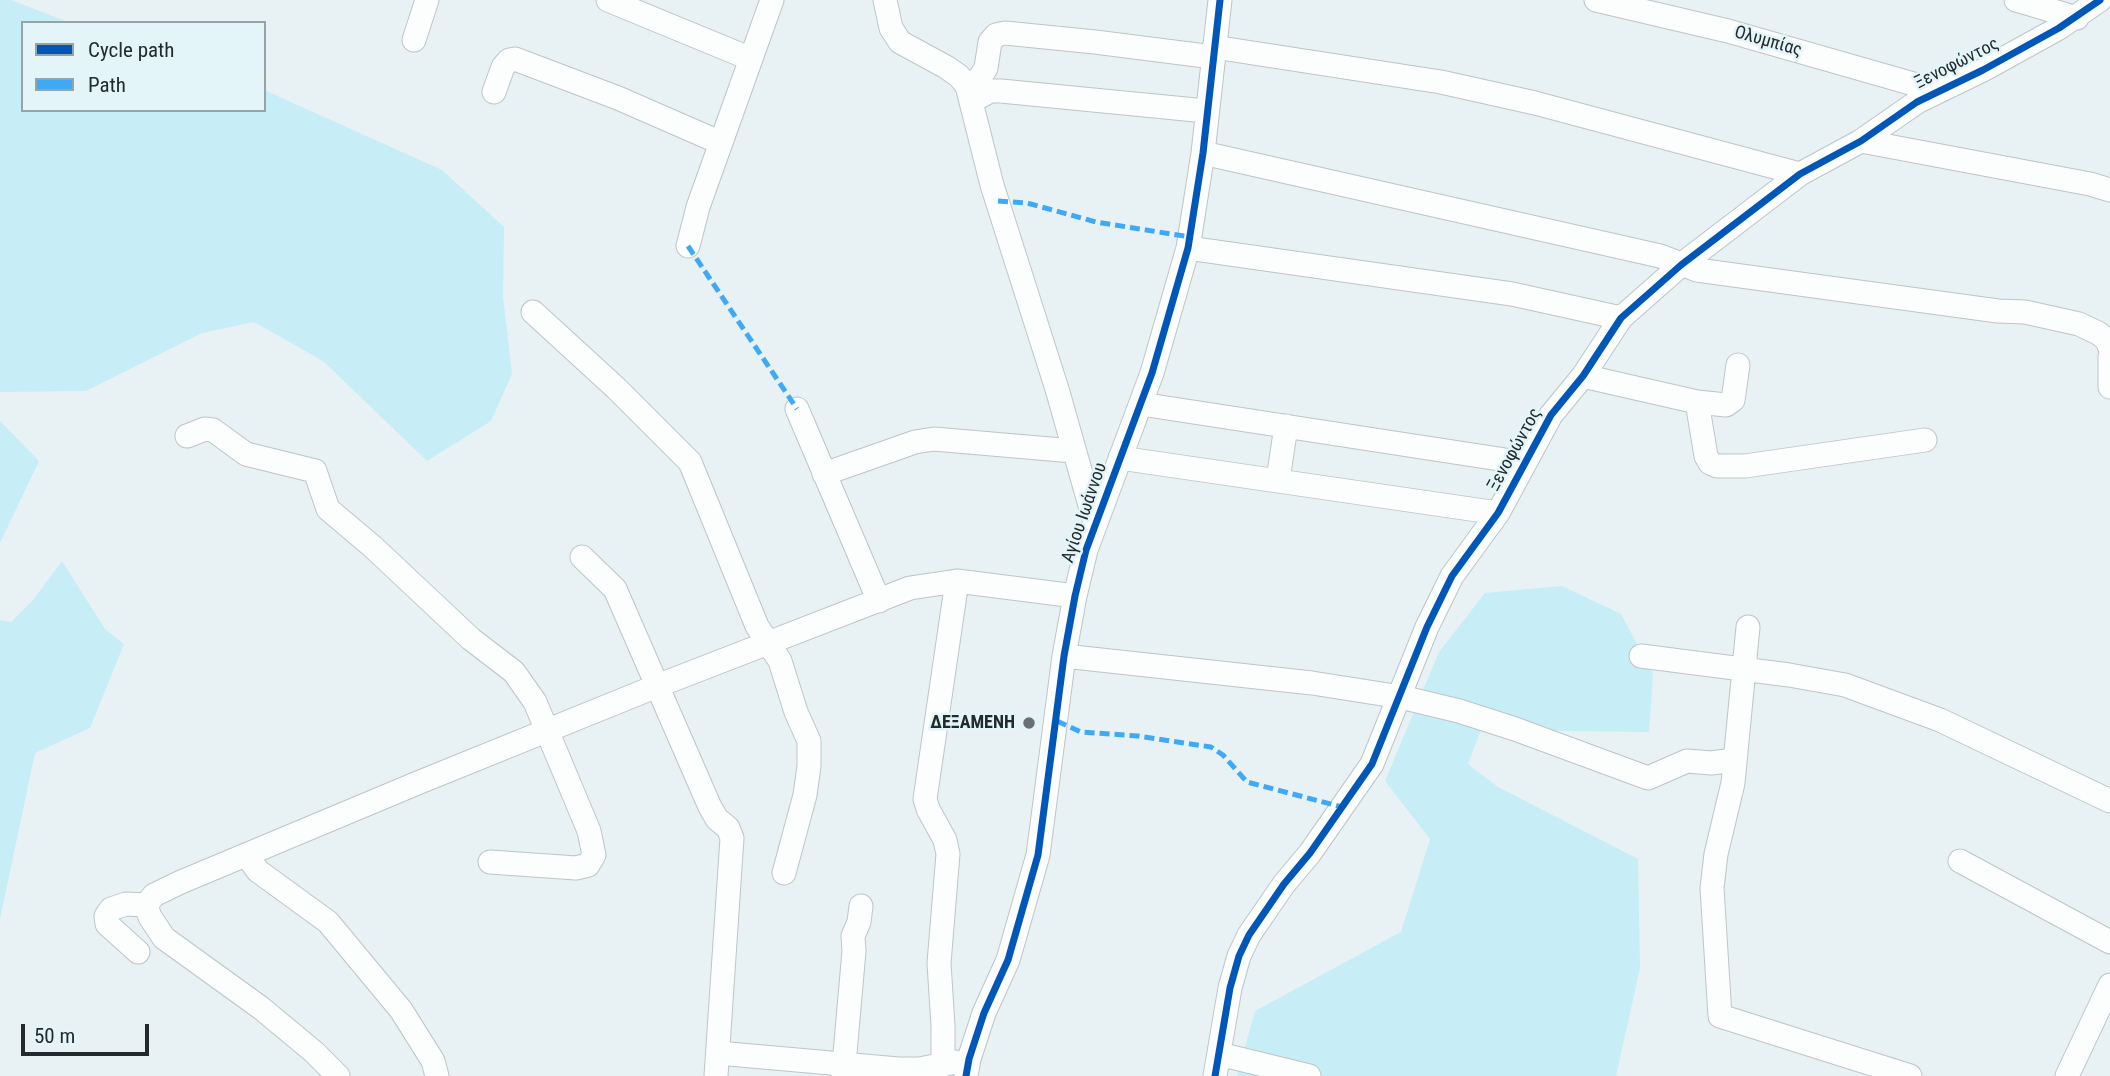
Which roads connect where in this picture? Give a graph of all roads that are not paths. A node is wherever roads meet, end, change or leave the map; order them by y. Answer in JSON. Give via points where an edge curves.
{"nodes":[{"id":1,"x":427,"y":0,"type":"edge"},
{"id":2,"x":608,"y":0,"type":"edge"},
{"id":3,"x":772,"y":0,"type":"edge"},
{"id":4,"x":885,"y":0,"type":"edge"},
{"id":5,"x":1220,"y":0,"type":"edge"},
{"id":6,"x":1596,"y":0,"type":"edge"},
{"id":7,"x":2016,"y":0,"type":"edge"},
{"id":8,"x":2100,"y":0,"type":"edge"},
{"id":9,"x":2077,"y":18,"type":"junction"},
{"id":10,"x":414,"y":40,"type":"dead end"},
{"id":11,"x":1213,"y":52,"type":"junction"},
{"id":12,"x":751,"y":60,"type":"junction"},
{"id":13,"x":1938,"y":91,"type":"junction"},
{"id":14,"x":494,"y":92,"type":"dead end"},
{"id":15,"x":970,"y":93,"type":"junction"},
{"id":16,"x":1206,"y":111,"type":"junction"},
{"id":17,"x":1861,"y":141,"type":"junction"},
{"id":18,"x":721,"y":143,"type":"junction"},
{"id":19,"x":1203,"y":153,"type":"junction"},
{"id":20,"x":1800,"y":174,"type":"junction"},
{"id":21,"x":2110,"y":190,"type":"edge"},
{"id":22,"x":688,"y":246,"type":"dead end"},
{"id":23,"x":1188,"y":248,"type":"junction"},
{"id":24,"x":1681,"y":265,"type":"junction"},
{"id":25,"x":533,"y":312,"type":"dead end"},
{"id":26,"x":1621,"y":318,"type":"junction"},
{"id":27,"x":2110,"y":348,"type":"edge"},
{"id":28,"x":2110,"y":357,"type":"edge"},
{"id":29,"x":1738,"y":365,"type":"dead end"},
{"id":30,"x":1583,"y":376,"type":"junction"},
{"id":31,"x":2110,"y":387,"type":"edge"},
{"id":32,"x":1697,"y":402,"type":"junction"},
{"id":33,"x":1141,"y":404,"type":"junction"},
{"id":34,"x":797,"y":409,"type":"dead end"},
{"id":35,"x":1286,"y":426,"type":"junction"},
{"id":36,"x":187,"y":436,"type":"dead end"},
{"id":37,"x":1925,"y":440,"type":"dead end"},
{"id":38,"x":1073,"y":451,"type":"junction"},
{"id":39,"x":1120,"y":458,"type":"junction"},
{"id":40,"x":1525,"y":463,"type":"junction"},
{"id":41,"x":824,"y":474,"type":"junction"},
{"id":42,"x":1278,"y":480,"type":"junction"},
{"id":43,"x":1498,"y":513,"type":"junction"},
{"id":44,"x":1094,"y":523,"type":"junction"},
{"id":45,"x":582,"y":557,"type":"dead end"},
{"id":46,"x":957,"y":581,"type":"junction"},
{"id":47,"x":1075,"y":596,"type":"junction"},
{"id":48,"x":879,"y":601,"type":"junction"},
{"id":49,"x":1748,"y":626,"type":"dead end"},
{"id":50,"x":768,"y":643,"type":"junction"},
{"id":51,"x":1064,"y":656,"type":"junction"},
{"id":52,"x":1642,"y":656,"type":"dead end"},
{"id":53,"x":1743,"y":670,"type":"junction"},
{"id":54,"x":657,"y":686,"type":"junction"},
{"id":55,"x":1401,"y":697,"type":"junction"},
{"id":56,"x":548,"y":732,"type":"junction"},
{"id":57,"x":1734,"y":760,"type":"junction"},
{"id":58,"x":2110,"y":801,"type":"edge"},
{"id":59,"x":247,"y":856,"type":"junction"},
{"id":60,"x":1960,"y":861,"type":"dead end"},
{"id":61,"x":491,"y":862,"type":"dead end"},
{"id":62,"x":785,"y":873,"type":"dead end"},
{"id":63,"x":146,"y":905,"type":"junction"},
{"id":64,"x":862,"y":906,"type":"dead end"},
{"id":65,"x":2110,"y":942,"type":"edge"},
{"id":66,"x":138,"y":952,"type":"dead end"},
{"id":67,"x":2110,"y":985,"type":"edge"},
{"id":68,"x":718,"y":1053,"type":"junction"},
{"id":69,"x":943,"y":1065,"type":"junction"},
{"id":70,"x":1217,"y":1065,"type":"edge"},
{"id":71,"x":968,"y":1068,"type":"edge"},
{"id":72,"x":844,"y":1070,"type":"edge"},
{"id":73,"x":338,"y":1076,"type":"edge"},
{"id":74,"x":438,"y":1076,"type":"edge"},
{"id":75,"x":716,"y":1076,"type":"edge"},
{"id":76,"x":1309,"y":1076,"type":"edge"},
{"id":77,"x":1910,"y":1076,"type":"edge"},
{"id":78,"x":2067,"y":1076,"type":"edge"}],
"edges":[{"from":1,"to":10,"type":"street"},
{"from":2,"to":12,"type":"street"},
{"from":3,"to":12,"type":"street"},
{"from":4,"to":15,"type":"street","via":[[900,42],[959,76]]},
{"from":5,"to":11,"type":"street","name":"Αγίου Ιωάννου"},
{"from":6,"to":13,"type":"street","name":"Ολυμπίας","via":[[1728,31]]},
{"from":7,"to":9,"type":"street"},
{"from":8,"to":9,"type":"street","name":"Ξενοφώντος"},
{"from":9,"to":13,"type":"street","name":"Ξενοφώντος"},
{"from":11,"to":15,"type":"street","via":[[1005,33],[990,42],[986,68]]},
{"from":11,"to":16,"type":"street","name":"Αγίου Ιωάννου"},
{"from":11,"to":20,"type":"street","via":[[1357,67],[1441,82]]},
{"from":12,"to":18,"type":"street"},
{"from":13,"to":17,"type":"street","name":"Ξενοφώντος"},
{"from":14,"to":18,"type":"street","via":[[503,67],[515,59]]},
{"from":15,"to":16,"type":"street","via":[[1001,90]]},
{"from":15,"to":38,"type":"street","via":[[992,185]]},
{"from":16,"to":19,"type":"street","name":"Αγίου Ιωάννου"},
{"from":17,"to":20,"type":"street","name":"Ξενοφώντος"},
{"from":17,"to":21,"type":"street"},
{"from":18,"to":22,"type":"street"},
{"from":19,"to":23,"type":"street","name":"Αγίου Ιωάννου"},
{"from":19,"to":24,"type":"street","via":[[1660,256]]},
{"from":20,"to":24,"type":"street","name":"Ξενοφώντος"},
{"from":23,"to":26,"type":"street","via":[[1512,293]]},
{"from":23,"to":33,"type":"street","name":"Αγίου Ιωάννου"},
{"from":24,"to":26,"type":"street","name":"Ξενοφώντος"},
{"from":24,"to":27,"type":"street","via":[[1697,271],[2025,312],[2098,332]]},
{"from":25,"to":50,"type":"street","via":[[690,462]]},
{"from":26,"to":30,"type":"street","name":"Ξενοφώντος"},
{"from":28,"to":31,"type":"street"},
{"from":29,"to":32,"type":"street","via":[[1730,404]]},
{"from":30,"to":32,"type":"street"},
{"from":30,"to":40,"type":"street","name":"Ξενοφώντος","via":[[1551,415]]},
{"from":32,"to":37,"type":"street","via":[[1706,456],[1717,466]]},
{"from":33,"to":35,"type":"street"},
{"from":33,"to":39,"type":"street","name":"Αγίου Ιωάννου"},
{"from":34,"to":41,"type":"street"},
{"from":35,"to":40,"type":"street"},
{"from":35,"to":42,"type":"street"},
{"from":36,"to":56,"type":"street","via":[[213,430],[246,454],[315,471],[328,509],[471,639],[514,672]]},
{"from":38,"to":41,"type":"street","via":[[934,439]]},
{"from":38,"to":44,"type":"street"},
{"from":39,"to":42,"type":"street"},
{"from":39,"to":44,"type":"street","name":"Αγίου Ιωάννου"},
{"from":40,"to":43,"type":"street","name":"Ξενοφώντος"},
{"from":41,"to":48,"type":"street"},
{"from":42,"to":43,"type":"street"},
{"from":43,"to":55,"type":"street","name":"Ξενοφώντος","via":[[1441,596]]},
{"from":44,"to":47,"type":"street","name":"Αγίου Ιωάννου"},
{"from":45,"to":54,"type":"street","via":[[615,589]]},
{"from":46,"to":47,"type":"street"},
{"from":46,"to":48,"type":"street","via":[[909,588]]},
{"from":46,"to":69,"type":"street","via":[[925,799],[948,853],[939,964]]},
{"from":47,"to":51,"type":"street","name":"Αγίου Ιωάννου"},
{"from":48,"to":50,"type":"street"},
{"from":49,"to":53,"type":"street"},
{"from":50,"to":54,"type":"street"},
{"from":50,"to":62,"type":"street","via":[[780,661],[809,741],[805,795]]},
{"from":51,"to":55,"type":"street"},
{"from":51,"to":71,"type":"street","name":"Αγίου Ιωάννου","via":[[1038,855],[1008,960],[984,1013]]},
{"from":52,"to":53,"type":"street"},
{"from":53,"to":57,"type":"street"},
{"from":53,"to":58,"type":"street","via":[[1845,685],[1899,704]]},
{"from":54,"to":56,"type":"street"},
{"from":54,"to":68,"type":"street","via":[[710,807],[732,838]]},
{"from":55,"to":57,"type":"street","via":[[1515,729],[1648,778],[1687,761]]},
{"from":55,"to":70,"type":"street","name":"Ξενοφώντος","via":[[1372,764],[1249,935],[1230,988]]},
{"from":56,"to":59,"type":"street"},
{"from":56,"to":61,"type":"street","via":[[589,831],[594,855],[588,865],[576,868]]},
{"from":57,"to":77,"type":"street","via":[[1713,888],[1720,1016]]},
{"from":59,"to":63,"type":"street","via":[[154,895]]},
{"from":59,"to":74,"type":"street","via":[[258,871],[328,922],[401,1010]]},
{"from":60,"to":65,"type":"street"},
{"from":63,"to":66,"type":"street","via":[[126,904],[106,916],[107,924]]},
{"from":63,"to":73,"type":"street","via":[[164,938],[261,1008]]},
{"from":64,"to":72,"type":"street","via":[[852,936]]},
{"from":67,"to":78,"type":"street"},
{"from":68,"to":72,"type":"street"},
{"from":68,"to":75,"type":"street"},
{"from":69,"to":71,"type":"street"},
{"from":69,"to":72,"type":"street"},
{"from":70,"to":76,"type":"street"}]}
